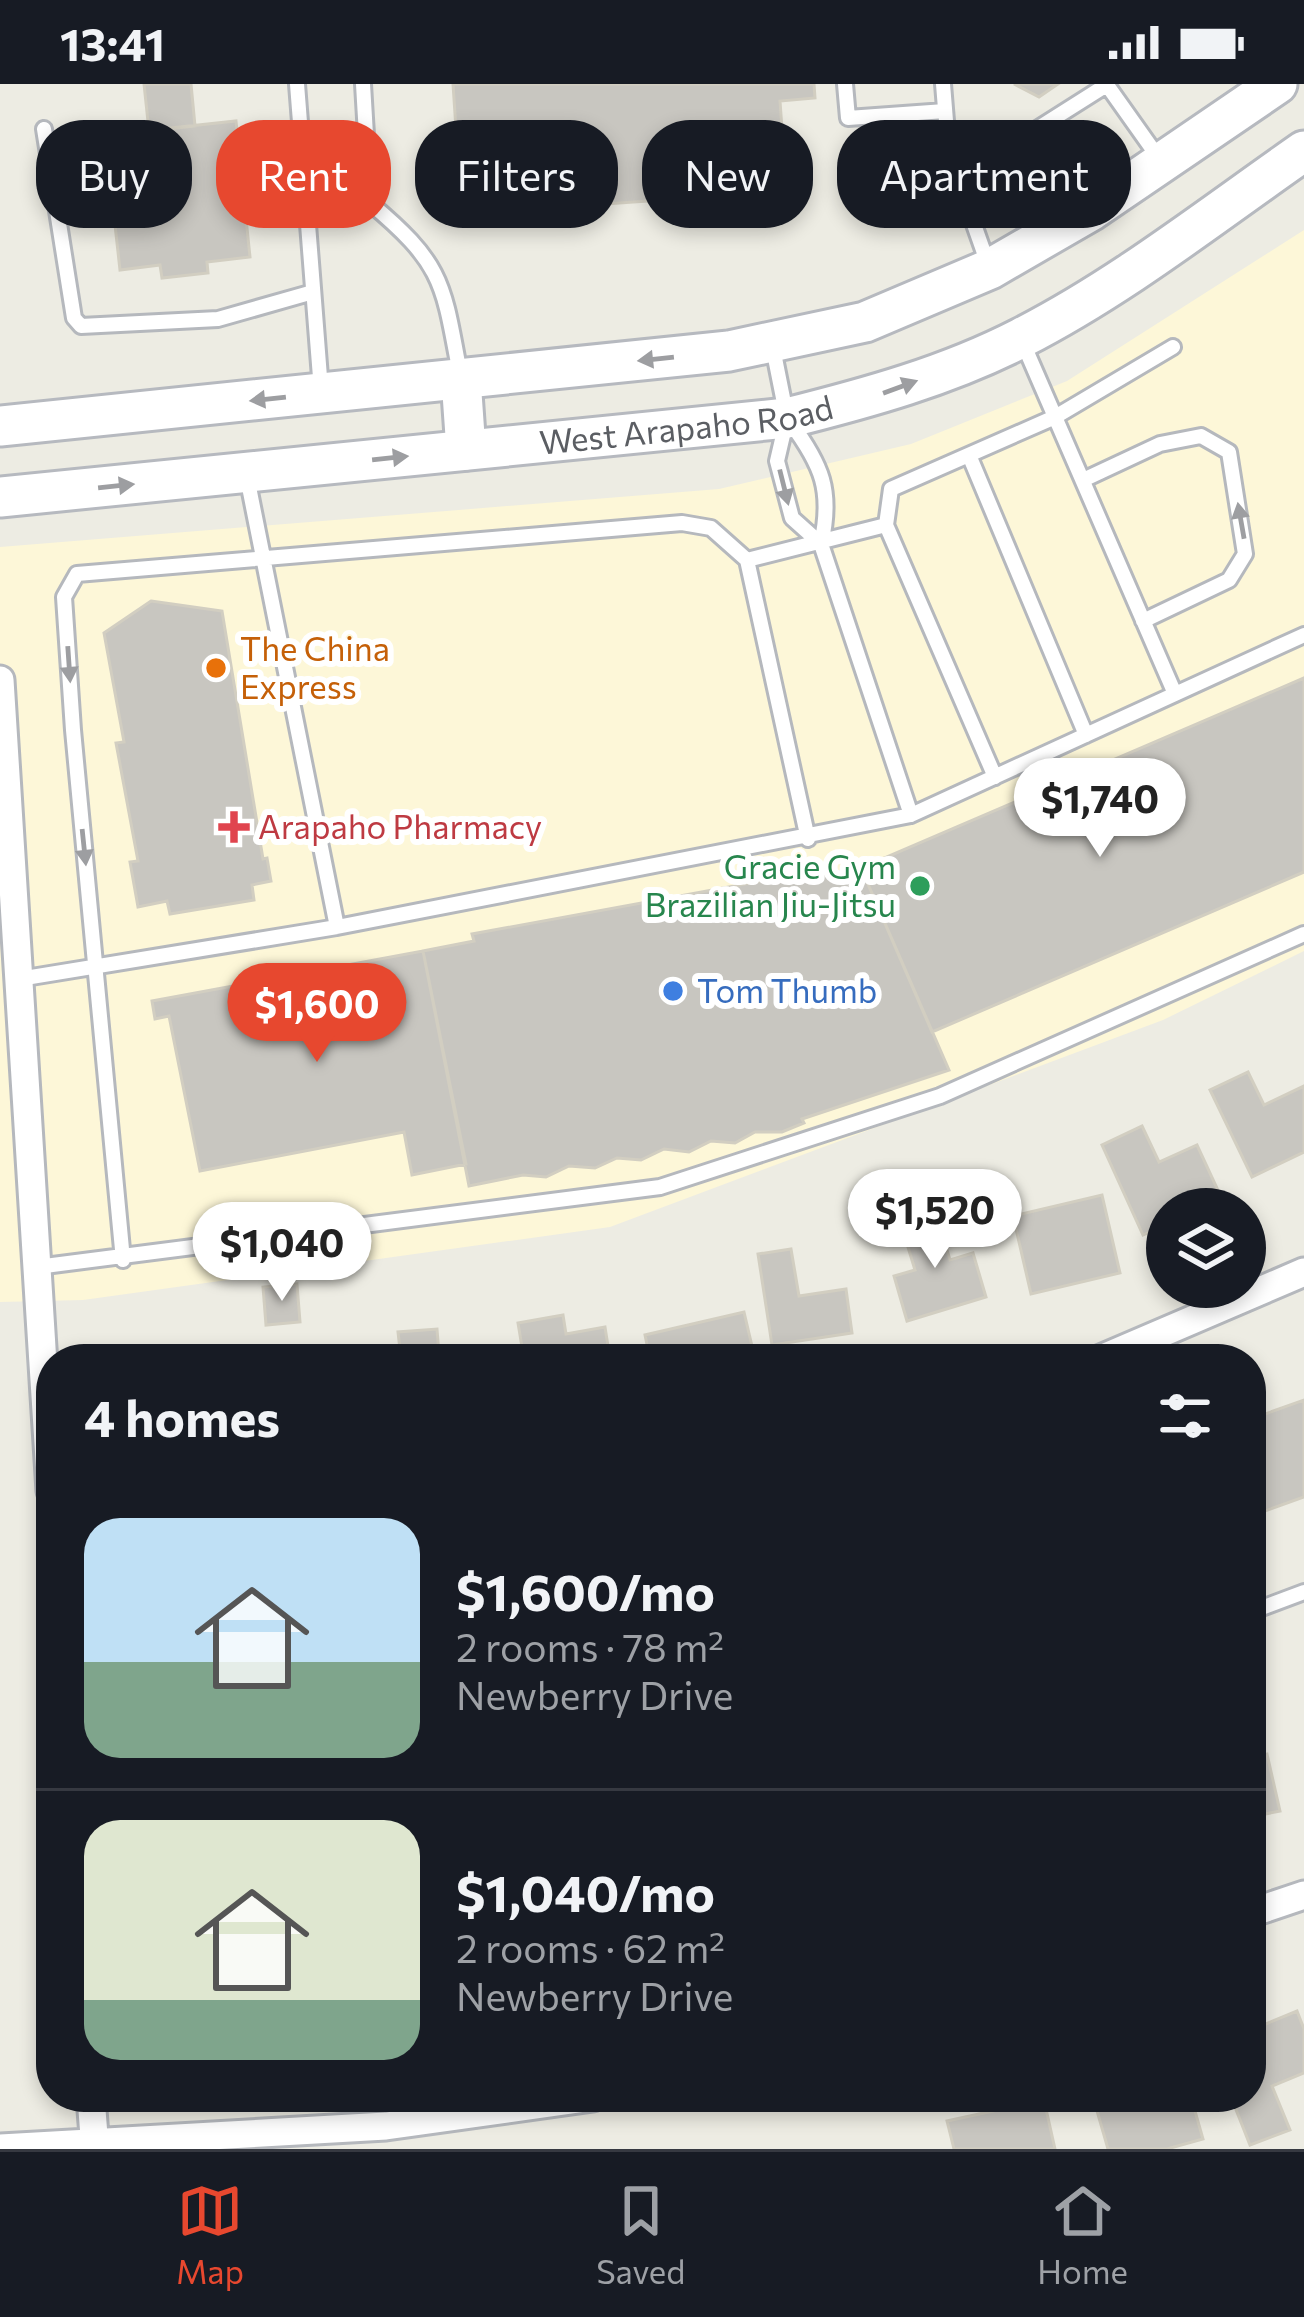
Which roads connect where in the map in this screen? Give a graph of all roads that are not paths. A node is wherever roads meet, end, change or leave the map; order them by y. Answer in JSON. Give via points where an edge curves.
{"nodes":[{"id":1,"x":297,"y":84,"type":"edge"},
{"id":2,"x":363,"y":84,"type":"edge"},
{"id":3,"x":845,"y":84,"type":"edge"},
{"id":4,"x":944,"y":84,"type":"edge"},
{"id":5,"x":1108,"y":84,"type":"edge"},
{"id":6,"x":1277,"y":84,"type":"edge"},
{"id":7,"x":945,"y":111,"type":"junction"},
{"id":8,"x":947,"y":120,"type":"edge"},
{"id":9,"x":1051,"y":120,"type":"edge"},
{"id":10,"x":1304,"y":151,"type":"edge"},
{"id":11,"x":1161,"y":161,"type":"junction"},
{"id":12,"x":60,"y":228,"type":"edge"},
{"id":13,"x":976,"y":228,"type":"edge"},
{"id":14,"x":990,"y":269,"type":"junction"},
{"id":15,"x":314,"y":292,"type":"junction"},
{"id":16,"x":1021,"y":338,"type":"junction"},
{"id":17,"x":772,"y":345,"type":"junction"},
{"id":18,"x":1173,"y":347,"type":"dead end"},
{"id":19,"x":461,"y":379,"type":"junction"},
{"id":20,"x":321,"y":393,"type":"junction"},
{"id":21,"x":1055,"y":417,"type":"junction"},
{"id":22,"x":787,"y":418,"type":"junction"},
{"id":23,"x":0,"y":426,"type":"edge"},
{"id":24,"x":466,"y":450,"type":"junction"},
{"id":25,"x":969,"y":455,"type":"junction"},
{"id":26,"x":246,"y":472,"type":"junction"},
{"id":27,"x":1083,"y":480,"type":"junction"},
{"id":28,"x":0,"y":497,"type":"edge"},
{"id":29,"x":886,"y":525,"type":"junction"},
{"id":30,"x":820,"y":544,"type":"junction"},
{"id":31,"x":263,"y":560,"type":"junction"},
{"id":32,"x":747,"y":560,"type":"junction"},
{"id":33,"x":1143,"y":621,"type":"junction"},
{"id":34,"x":1304,"y":635,"type":"edge"},
{"id":35,"x":0,"y":680,"type":"edge"},
{"id":36,"x":1175,"y":694,"type":"junction"},
{"id":37,"x":1087,"y":735,"type":"junction"},
{"id":38,"x":995,"y":777,"type":"junction"},
{"id":39,"x":4,"y":795,"type":"edge"},
{"id":40,"x":911,"y":815,"type":"junction"},
{"id":41,"x":808,"y":839,"type":"junction"},
{"id":42,"x":337,"y":927,"type":"junction"},
{"id":43,"x":1304,"y":934,"type":"edge"},
{"id":44,"x":96,"y":969,"type":"junction"},
{"id":45,"x":19,"y":980,"type":"junction"},
{"id":46,"x":123,"y":1259,"type":"junction"},
{"id":47,"x":37,"y":1267,"type":"junction"},
{"id":48,"x":1304,"y":1272,"type":"edge"},
{"id":49,"x":42,"y":1344,"type":"edge"},
{"id":50,"x":1136,"y":1344,"type":"edge"},
{"id":51,"x":1304,"y":1592,"type":"edge"},
{"id":52,"x":1266,"y":1606,"type":"edge"},
{"id":53,"x":1304,"y":1894,"type":"edge"},
{"id":54,"x":1266,"y":1908,"type":"edge"},
{"id":55,"x":92,"y":2112,"type":"edge"},
{"id":56,"x":486,"y":2112,"type":"edge"},
{"id":57,"x":94,"y":2145,"type":"edge"},
{"id":58,"x":0,"y":2148,"type":"edge"}],
"edges":[{"from":1,"to":15,"type":"lane"},
{"from":2,"to":19,"type":"lane","via":[[370,203],[419,244],[444,290]]},
{"from":3,"to":7,"type":"lane","via":[[848,118]]},
{"from":4,"to":7,"type":"lane"},
{"from":5,"to":9,"type":"lane"},
{"from":5,"to":11,"type":"lane"},
{"from":6,"to":11,"type":"main road","name":"West Arapaho Road"},
{"from":7,"to":8,"type":"lane"},
{"from":10,"to":16,"type":"main road","name":"West Arapaho Road"},
{"from":11,"to":14,"type":"main road","name":"West Arapaho Road"},
{"from":12,"to":15,"type":"lane","via":[[81,326],[218,319]]},
{"from":13,"to":14,"type":"lane"},
{"from":14,"to":17,"type":"main road","name":"West Arapaho Road","via":[[865,322]]},
{"from":15,"to":20,"type":"lane"},
{"from":16,"to":21,"type":"lane"},
{"from":22,"to":16,"type":"main road","name":"West Arapaho Road","one_way":true,"via":[[877,396]]},
{"from":17,"to":19,"type":"main road","name":"West Arapaho Road","one_way":true},
{"from":17,"to":22,"type":"lane"},
{"from":18,"to":21,"type":"lane"},
{"from":19,"to":20,"type":"main road","name":"West Arapaho Road"},
{"from":19,"to":24,"type":"main road"},
{"from":20,"to":23,"type":"main road","name":"West Arapaho Road","one_way":true},
{"from":21,"to":25,"type":"lane"},
{"from":21,"to":27,"type":"lane"},
{"from":22,"to":24,"type":"main road","name":"West Arapaho Road"},
{"from":22,"to":30,"type":"lane","via":[[814,455],[830,506]]},
{"from":22,"to":30,"type":"lane","one_way":true,"via":[[777,461],[792,518]]},
{"from":26,"to":24,"type":"main road","name":"West Arapaho Road","one_way":true},
{"from":25,"to":29,"type":"lane","via":[[891,489]]},
{"from":25,"to":37,"type":"lane"},
{"from":28,"to":26,"type":"main road","name":"West Arapaho Road","one_way":true},
{"from":26,"to":31,"type":"lane"},
{"from":27,"to":33,"type":"lane"},
{"from":33,"to":27,"type":"lane","one_way":true,"via":[[1229,580],[1245,554],[1229,452],[1201,436],[1160,444]]},
{"from":29,"to":30,"type":"lane"},
{"from":29,"to":38,"type":"lane"},
{"from":30,"to":32,"type":"lane"},
{"from":30,"to":40,"type":"lane"},
{"from":31,"to":32,"type":"lane","via":[[682,523],[711,528]]},
{"from":31,"to":42,"type":"lane"},
{"from":31,"to":44,"type":"lane","one_way":true,"via":[[77,574],[64,597]]},
{"from":32,"to":41,"type":"lane"},
{"from":33,"to":36,"type":"lane"},
{"from":34,"to":36,"type":"lane"},
{"from":35,"to":39,"type":"street"},
{"from":36,"to":37,"type":"lane"},
{"from":37,"to":38,"type":"lane"},
{"from":38,"to":40,"type":"lane"},
{"from":39,"to":45,"type":"street"},
{"from":40,"to":41,"type":"lane"},
{"from":41,"to":42,"type":"lane"},
{"from":42,"to":44,"type":"lane"},
{"from":43,"to":46,"type":"lane","via":[[940,1096],[660,1187]]},
{"from":44,"to":45,"type":"lane"},
{"from":44,"to":46,"type":"lane"},
{"from":45,"to":47,"type":"street"},
{"from":46,"to":47,"type":"lane"},
{"from":47,"to":49,"type":"street"},
{"from":48,"to":50,"type":"street"},
{"from":51,"to":52,"type":"lane"},
{"from":53,"to":54,"type":"street"},
{"from":55,"to":57,"type":"street"},
{"from":56,"to":57,"type":"street"},
{"from":57,"to":58,"type":"street"}]}
